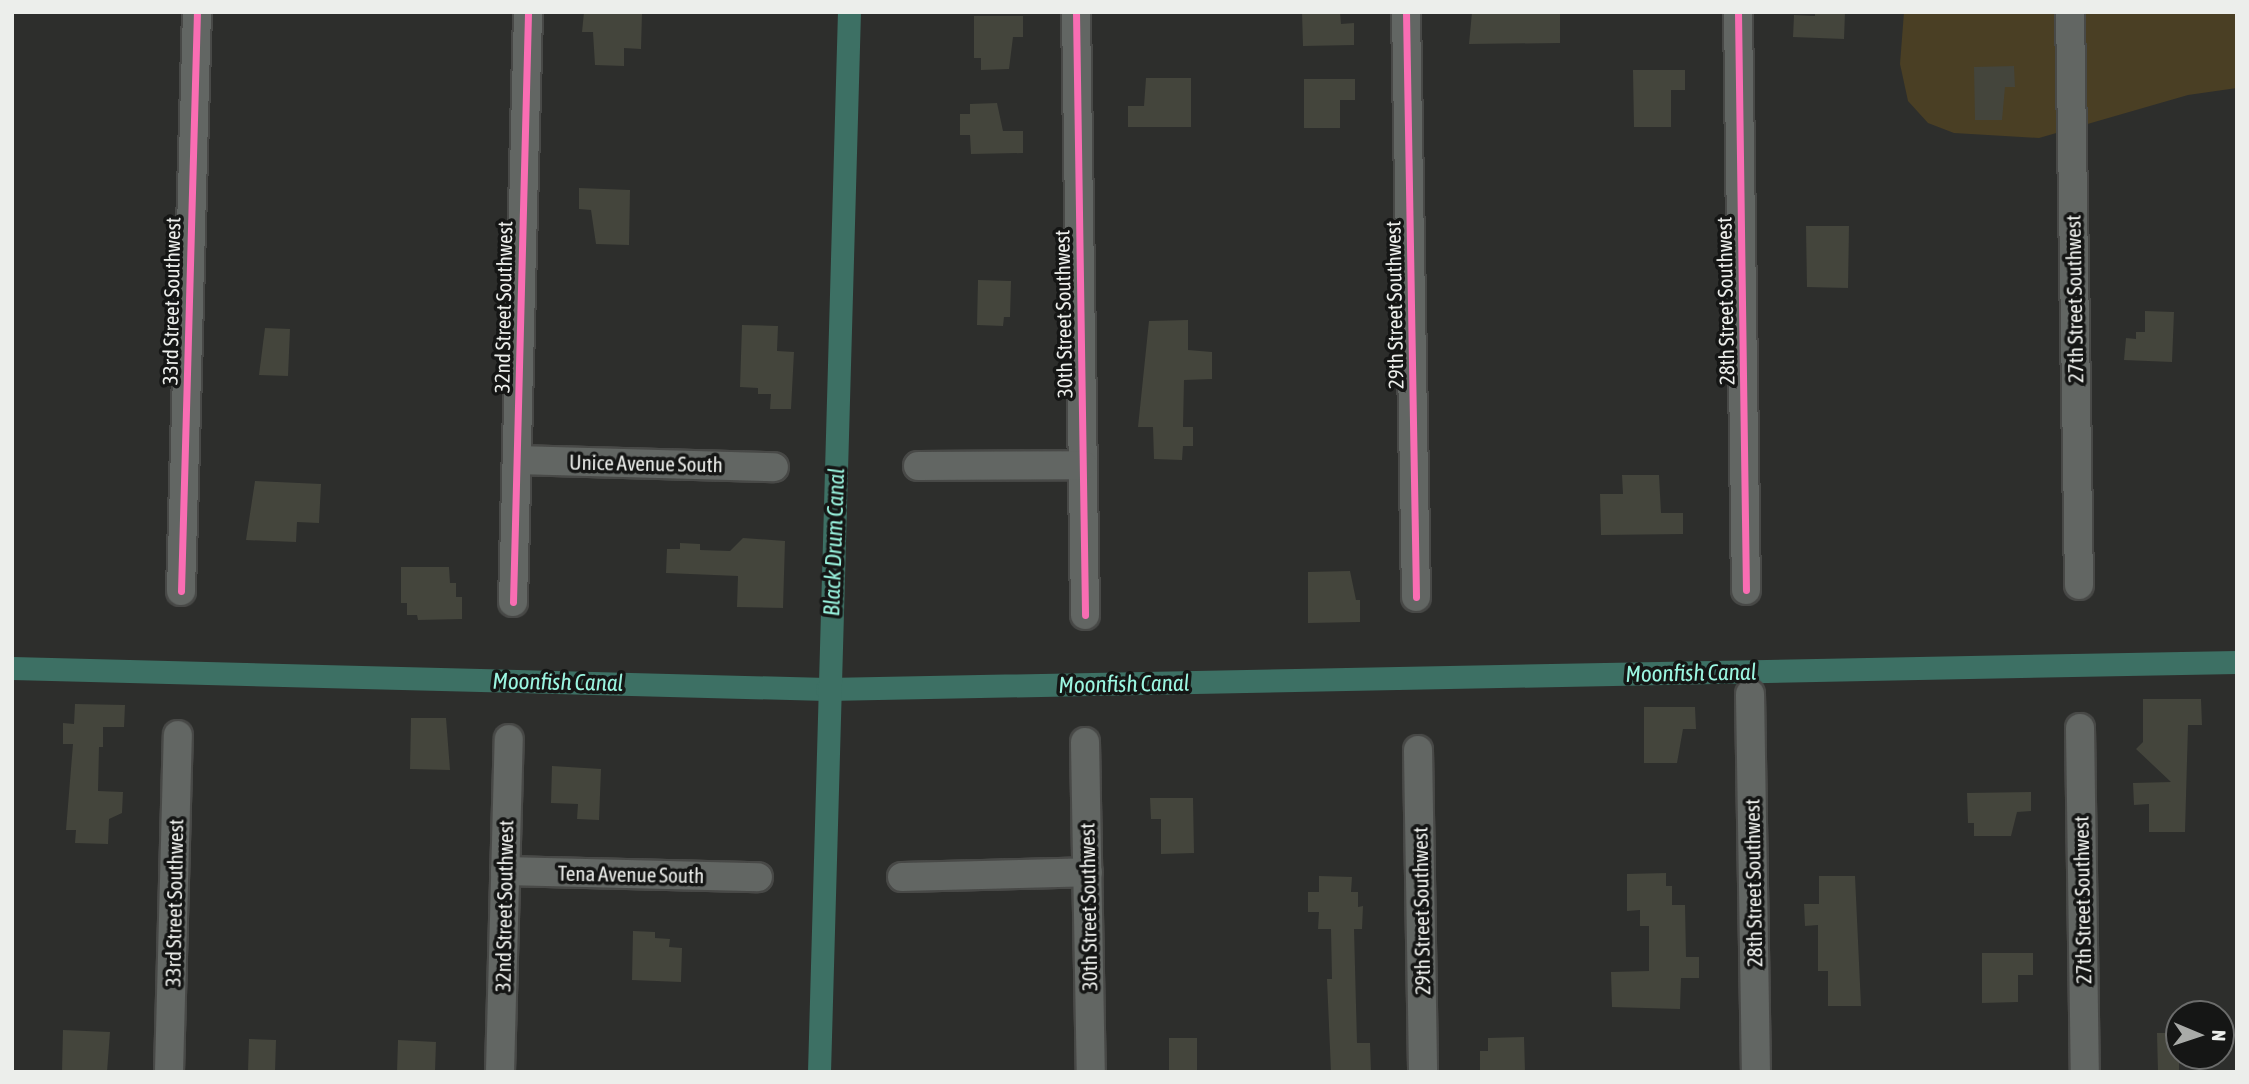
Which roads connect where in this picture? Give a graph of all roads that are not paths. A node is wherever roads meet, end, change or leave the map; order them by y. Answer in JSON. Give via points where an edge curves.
{"nodes":[{"id":1,"x":197,"y":12,"type":"edge"},
{"id":2,"x":527,"y":12,"type":"edge"},
{"id":3,"x":1076,"y":12,"type":"edge"},
{"id":4,"x":1406,"y":12,"type":"edge"},
{"id":5,"x":1738,"y":12,"type":"edge"},
{"id":6,"x":2070,"y":12,"type":"edge"},
{"id":7,"x":517,"y":460,"type":"junction"},
{"id":8,"x":1083,"y":465,"type":"junction"},
{"id":9,"x":918,"y":466,"type":"dead end"},
{"id":10,"x":774,"y":467,"type":"dead end"},
{"id":11,"x":2079,"y":585,"type":"dead end"},
{"id":12,"x":1746,"y":590,"type":"dead end"},
{"id":13,"x":181,"y":591,"type":"dead end"},
{"id":14,"x":1416,"y":597,"type":"dead end"},
{"id":15,"x":513,"y":602,"type":"dead end"},
{"id":16,"x":1085,"y":615,"type":"dead end"},
{"id":17,"x":1750,"y":694,"type":"dead end"},
{"id":18,"x":2080,"y":728,"type":"dead end"},
{"id":19,"x":177,"y":735,"type":"dead end"},
{"id":20,"x":509,"y":739,"type":"dead end"},
{"id":21,"x":1086,"y":742,"type":"dead end"},
{"id":22,"x":1418,"y":750,"type":"dead end"},
{"id":23,"x":505,"y":872,"type":"junction"},
{"id":24,"x":1088,"y":872,"type":"junction"},
{"id":25,"x":758,"y":877,"type":"dead end"},
{"id":26,"x":902,"y":877,"type":"dead end"},
{"id":27,"x":169,"y":1072,"type":"edge"},
{"id":28,"x":500,"y":1072,"type":"edge"},
{"id":29,"x":1091,"y":1072,"type":"edge"},
{"id":30,"x":1423,"y":1072,"type":"edge"},
{"id":31,"x":1756,"y":1072,"type":"edge"},
{"id":32,"x":2085,"y":1072,"type":"edge"}],
"edges":[{"from":1,"to":13,"type":"street","name":"33rd Street Southwest"},
{"from":2,"to":7,"type":"street","name":"32nd Street Southwest"},
{"from":3,"to":8,"type":"street","name":"30th Street Southwest"},
{"from":4,"to":14,"type":"street","name":"29th Street Southwest"},
{"from":5,"to":12,"type":"street","name":"28th Street Southwest"},
{"from":6,"to":11,"type":"street","name":"27th Street Southwest"},
{"from":7,"to":10,"type":"street","name":"Unice Avenue South"},
{"from":7,"to":15,"type":"street","name":"32nd Street Southwest"},
{"from":8,"to":9,"type":"street"},
{"from":8,"to":16,"type":"street","name":"30th Street Southwest"},
{"from":17,"to":31,"type":"street","name":"28th Street Southwest"},
{"from":18,"to":32,"type":"street","name":"27th Street Southwest"},
{"from":19,"to":27,"type":"street","name":"33rd Street Southwest"},
{"from":20,"to":23,"type":"street","name":"32nd Street Southwest"},
{"from":21,"to":24,"type":"street","name":"30th Street Southwest"},
{"from":22,"to":30,"type":"street","name":"29th Street Southwest"},
{"from":23,"to":25,"type":"street","name":"Tena Avenue South"},
{"from":23,"to":28,"type":"street","name":"32nd Street Southwest"},
{"from":24,"to":26,"type":"street"},
{"from":24,"to":29,"type":"street","name":"30th Street Southwest"}]}
